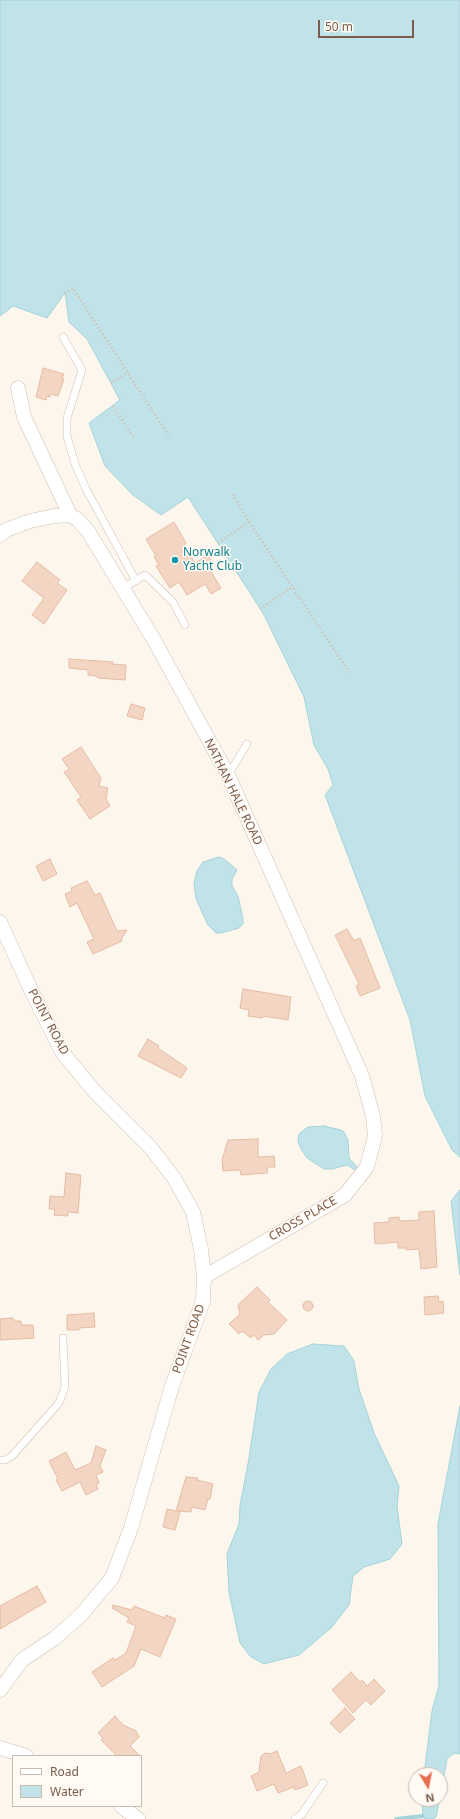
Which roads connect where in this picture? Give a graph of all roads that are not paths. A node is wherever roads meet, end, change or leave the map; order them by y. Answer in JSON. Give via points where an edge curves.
{"nodes":[{"id":1,"x":64,"y":337,"type":"dead end"},
{"id":2,"x":18,"y":388,"type":"dead end"},
{"id":3,"x":70,"y":515,"type":"junction"},
{"id":4,"x":0,"y":536,"type":"edge"},
{"id":5,"x":136,"y":581,"type":"junction"},
{"id":6,"x":123,"y":588,"type":"junction"},
{"id":7,"x":185,"y":625,"type":"dead end"},
{"id":8,"x":246,"y":744,"type":"dead end"},
{"id":9,"x":228,"y":775,"type":"junction"},
{"id":10,"x":0,"y":922,"type":"edge"},
{"id":11,"x":375,"y":1136,"type":"joint"},
{"id":12,"x":204,"y":1277,"type":"junction"},
{"id":13,"x":64,"y":1338,"type":"dead end"},
{"id":14,"x":0,"y":1460,"type":"edge"},
{"id":15,"x":0,"y":1690,"type":"edge"},
{"id":16,"x":0,"y":1748,"type":"edge"},
{"id":17,"x":23,"y":1755,"type":"edge"},
{"id":18,"x":323,"y":1783,"type":"dead end"},
{"id":19,"x":122,"y":1807,"type":"edge"},
{"id":20,"x":138,"y":1819,"type":"edge"},
{"id":21,"x":294,"y":1819,"type":"edge"}],
"edges":[{"from":1,"to":5,"type":"lane","via":[[82,370],[67,418],[67,436],[75,464]]},
{"from":2,"to":3,"type":"street","via":[[24,417]]},
{"from":3,"to":4,"type":"street","via":[[30,521],[6,530]]},
{"from":3,"to":6,"type":"street","name":"NATHAN HALE ROAD","via":[[78,519],[88,531]]},
{"from":5,"to":6,"type":"lane"},
{"from":5,"to":7,"type":"lane","via":[[145,575],[173,602]]},
{"from":6,"to":9,"type":"street","name":"NATHAN HALE ROAD"},
{"from":8,"to":9,"type":"lane"},
{"from":9,"to":11,"type":"street","name":"NATHAN HALE ROAD","via":[[362,1076],[373,1116]]},
{"from":10,"to":12,"type":"street","name":"POINT ROAD","via":[[62,1052],[95,1092],[150,1147],[174,1178],[193,1212]]},
{"from":11,"to":12,"type":"street","name":"CROSS PLACE","via":[[367,1166],[345,1195]]},
{"from":12,"to":15,"type":"street","name":"POINT ROAD","via":[[203,1301],[172,1386],[131,1528],[112,1578],[81,1615],[55,1638],[22,1660]]},
{"from":13,"to":14,"type":"lane","via":[[65,1383],[59,1403],[12,1456]]},
{"from":16,"to":17,"type":"street"},
{"from":18,"to":21,"type":"lane","via":[[301,1815]]},
{"from":19,"to":20,"type":"street"}]}
